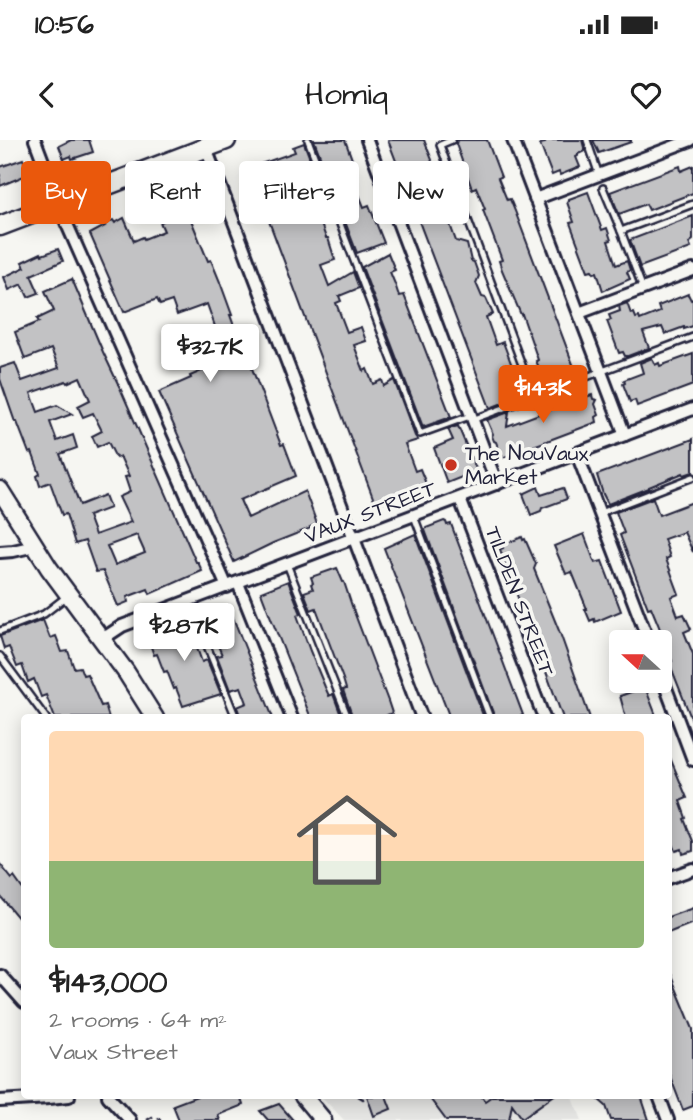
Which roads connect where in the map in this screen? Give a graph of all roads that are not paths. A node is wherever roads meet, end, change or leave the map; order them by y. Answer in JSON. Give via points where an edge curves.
{"nodes":[{"id":1,"x":35,"y":140,"type":"edge"},
{"id":2,"x":226,"y":140,"type":"edge"},
{"id":3,"x":309,"y":140,"type":"edge"},
{"id":4,"x":367,"y":140,"type":"edge"},
{"id":5,"x":453,"y":140,"type":"edge"},
{"id":6,"x":513,"y":140,"type":"edge"},
{"id":7,"x":587,"y":140,"type":"edge"},
{"id":8,"x":691,"y":140,"type":"edge"},
{"id":9,"x":204,"y":144,"type":"edge"},
{"id":10,"x":43,"y":161,"type":"edge"},
{"id":11,"x":599,"y":175,"type":"junction"},
{"id":12,"x":111,"y":182,"type":"edge"},
{"id":13,"x":603,"y":188,"type":"dead end"},
{"id":14,"x":535,"y":199,"type":"junction"},
{"id":15,"x":693,"y":204,"type":"edge"},
{"id":16,"x":21,"y":218,"type":"edge"},
{"id":17,"x":68,"y":224,"type":"edge"},
{"id":18,"x":0,"y":226,"type":"edge"},
{"id":19,"x":621,"y":231,"type":"junction"},
{"id":20,"x":693,"y":270,"type":"edge"},
{"id":21,"x":643,"y":289,"type":"junction"},
{"id":22,"x":579,"y":313,"type":"junction"},
{"id":23,"x":693,"y":337,"type":"edge"},
{"id":24,"x":601,"y":371,"type":"junction"},
{"id":25,"x":534,"y":397,"type":"junction"},
{"id":26,"x":693,"y":409,"type":"edge"},
{"id":27,"x":471,"y":418,"type":"junction"},
{"id":28,"x":625,"y":435,"type":"junction"},
{"id":29,"x":577,"y":454,"type":"junction"},
{"id":30,"x":693,"y":477,"type":"edge"},
{"id":31,"x":497,"y":484,"type":"junction"},
{"id":32,"x":0,"y":490,"type":"edge"},
{"id":33,"x":460,"y":499,"type":"junction"},
{"id":34,"x":600,"y":513,"type":"junction"},
{"id":35,"x":414,"y":516,"type":"junction"},
{"id":36,"x":355,"y":538,"type":"junction"},
{"id":37,"x":35,"y":546,"type":"junction"},
{"id":38,"x":0,"y":552,"type":"edge"},
{"id":39,"x":286,"y":564,"type":"junction"},
{"id":40,"x":232,"y":585,"type":"junction"},
{"id":41,"x":68,"y":595,"type":"junction"},
{"id":42,"x":189,"y":601,"type":"junction"},
{"id":43,"x":644,"y":630,"type":"edge"},
{"id":44,"x":0,"y":631,"type":"edge"},
{"id":45,"x":102,"y":640,"type":"junction"},
{"id":46,"x":0,"y":656,"type":"edge"},
{"id":47,"x":668,"y":693,"type":"edge"},
{"id":48,"x":43,"y":714,"type":"edge"},
{"id":49,"x":152,"y":714,"type":"edge"},
{"id":50,"x":234,"y":714,"type":"edge"},
{"id":51,"x":290,"y":714,"type":"edge"},
{"id":52,"x":346,"y":714,"type":"edge"},
{"id":53,"x":421,"y":714,"type":"edge"},
{"id":54,"x":488,"y":714,"type":"edge"},
{"id":55,"x":542,"y":714,"type":"edge"},
{"id":56,"x":693,"y":760,"type":"edge"},
{"id":57,"x":693,"y":869,"type":"edge"},
{"id":58,"x":672,"y":877,"type":"edge"},
{"id":59,"x":0,"y":975,"type":"edge"},
{"id":60,"x":21,"y":1000,"type":"edge"},
{"id":61,"x":33,"y":1099,"type":"edge"},
{"id":62,"x":111,"y":1099,"type":"edge"},
{"id":63,"x":306,"y":1099,"type":"edge"},
{"id":64,"x":660,"y":1099,"type":"edge"},
{"id":65,"x":0,"y":1101,"type":"edge"},
{"id":66,"x":130,"y":1120,"type":"edge"},
{"id":67,"x":323,"y":1120,"type":"edge"},
{"id":68,"x":668,"y":1120,"type":"edge"}],
"edges":[{"from":1,"to":10,"type":"street"},
{"from":2,"to":9,"type":"main road"},
{"from":3,"to":27,"type":"lane","via":[[420,434]]},
{"from":4,"to":27,"type":"street"},
{"from":5,"to":25,"type":"lane","via":[[440,145]]},
{"from":6,"to":14,"type":"street"},
{"from":7,"to":11,"type":"lane"},
{"from":8,"to":11,"type":"street"},
{"from":9,"to":12,"type":"main road"},
{"from":9,"to":36,"type":"street"},
{"from":11,"to":14,"type":"street"},
{"from":13,"to":19,"type":"lane"},
{"from":14,"to":22,"type":"street"},
{"from":15,"to":19,"type":"lane"},
{"from":16,"to":18,"type":"main road"},
{"from":17,"to":40,"type":"street"},
{"from":19,"to":21,"type":"lane"},
{"from":20,"to":21,"type":"street"},
{"from":21,"to":22,"type":"street"},
{"from":22,"to":24,"type":"street"},
{"from":23,"to":24,"type":"lane"},
{"from":24,"to":25,"type":"lane"},
{"from":24,"to":28,"type":"street"},
{"from":25,"to":27,"type":"lane"},
{"from":26,"to":28,"type":"street","name":"VAUX STREET"},
{"from":27,"to":31,"type":"street"},
{"from":28,"to":29,"type":"street","name":"VAUX STREET"},
{"from":29,"to":31,"type":"street","name":"VAUX STREET"},
{"from":29,"to":34,"type":"street"},
{"from":30,"to":34,"type":"lane"},
{"from":31,"to":33,"type":"street","name":"VAUX STREET"},
{"from":32,"to":37,"type":"street"},
{"from":33,"to":35,"type":"street","name":"VAUX STREET"},
{"from":33,"to":55,"type":"street","name":"TILDEN STREET"},
{"from":34,"to":43,"type":"street"},
{"from":35,"to":36,"type":"street","name":"VAUX STREET"},
{"from":35,"to":54,"type":"lane"},
{"from":36,"to":39,"type":"street","name":"VAUX STREET"},
{"from":36,"to":53,"type":"street"},
{"from":37,"to":38,"type":"street"},
{"from":37,"to":41,"type":"street"},
{"from":39,"to":40,"type":"street","name":"VAUX STREET"},
{"from":39,"to":52,"type":"lane"},
{"from":40,"to":42,"type":"street","name":"VAUX STREET"},
{"from":40,"to":51,"type":"street"},
{"from":41,"to":44,"type":"lane","via":[[44,614]]},
{"from":41,"to":45,"type":"street"},
{"from":42,"to":45,"type":"street","name":"VAUX STREET","via":[[122,626]]},
{"from":42,"to":50,"type":"lane"},
{"from":45,"to":49,"type":"street"},
{"from":46,"to":48,"type":"lane"},
{"from":47,"to":56,"type":"street"},
{"from":57,"to":58,"type":"street"},
{"from":59,"to":60,"type":"street"},
{"from":61,"to":65,"type":"street"},
{"from":62,"to":66,"type":"street"},
{"from":63,"to":67,"type":"street"},
{"from":64,"to":68,"type":"street"}]}
